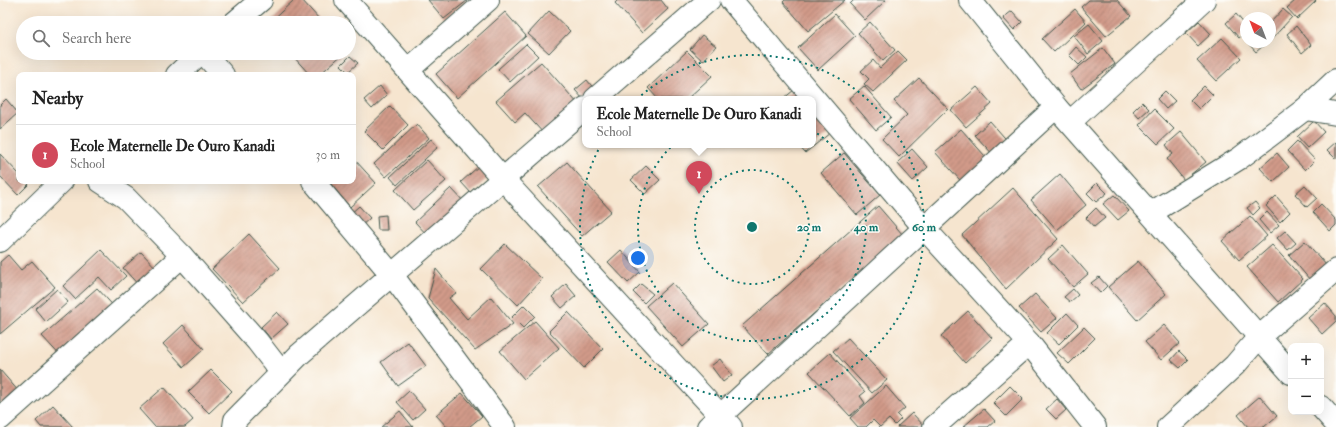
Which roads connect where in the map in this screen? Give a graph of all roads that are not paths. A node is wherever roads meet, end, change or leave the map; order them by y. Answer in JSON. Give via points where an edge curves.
{"nodes":[{"id":1,"x":261,"y":0,"type":"edge"},
{"id":2,"x":346,"y":0,"type":"edge"},
{"id":3,"x":488,"y":0,"type":"edge"},
{"id":4,"x":709,"y":0,"type":"edge"},
{"id":5,"x":731,"y":0,"type":"edge"},
{"id":6,"x":1204,"y":0,"type":"edge"},
{"id":7,"x":973,"y":1,"type":"edge"},
{"id":8,"x":242,"y":16,"type":"edge"},
{"id":9,"x":193,"y":60,"type":"edge"},
{"id":10,"x":210,"y":60,"type":"edge"},
{"id":11,"x":408,"y":70,"type":"junction"},
{"id":12,"x":180,"y":72,"type":"edge"},
{"id":13,"x":220,"y":72,"type":"edge"},
{"id":14,"x":1334,"y":87,"type":"edge"},
{"id":15,"x":598,"y":96,"type":"edge"},
{"id":16,"x":812,"y":96,"type":"edge"},
{"id":17,"x":816,"y":100,"type":"edge"},
{"id":18,"x":1305,"y":109,"type":"junction"},
{"id":19,"x":582,"y":111,"type":"edge"},
{"id":20,"x":1063,"y":114,"type":"junction"},
{"id":21,"x":1336,"y":114,"type":"edge"},
{"id":22,"x":503,"y":179,"type":"junction"},
{"id":23,"x":59,"y":184,"type":"edge"},
{"id":24,"x":105,"y":184,"type":"edge"},
{"id":25,"x":316,"y":184,"type":"edge"},
{"id":26,"x":1150,"y":213,"type":"junction"},
{"id":27,"x":925,"y":229,"type":"junction"},
{"id":28,"x":0,"y":241,"type":"edge"},
{"id":29,"x":182,"y":256,"type":"junction"},
{"id":30,"x":1336,"y":270,"type":"edge"},
{"id":31,"x":392,"y":275,"type":"junction"},
{"id":32,"x":1259,"y":336,"type":"junction"},
{"id":33,"x":1029,"y":343,"type":"junction"},
{"id":34,"x":1288,"y":370,"type":"edge"},
{"id":35,"x":281,"y":372,"type":"junction"},
{"id":36,"x":1324,"y":410,"type":"edge"},
{"id":37,"x":0,"y":419,"type":"edge"},
{"id":38,"x":720,"y":424,"type":"edge"},
{"id":39,"x":1336,"y":424,"type":"edge"},
{"id":40,"x":234,"y":427,"type":"edge"},
{"id":41,"x":505,"y":427,"type":"edge"},
{"id":42,"x":934,"y":427,"type":"edge"},
{"id":43,"x":1095,"y":427,"type":"edge"},
{"id":44,"x":1168,"y":427,"type":"edge"}],
"edges":[{"from":1,"to":8,"type":"street"},
{"from":2,"to":11,"type":"street"},
{"from":3,"to":11,"type":"street"},
{"from":4,"to":15,"type":"street"},
{"from":5,"to":16,"type":"street"},
{"from":6,"to":20,"type":"street"},
{"from":7,"to":20,"type":"street"},
{"from":9,"to":12,"type":"street"},
{"from":10,"to":13,"type":"street"},
{"from":11,"to":22,"type":"street"},
{"from":14,"to":18,"type":"street"},
{"from":17,"to":27,"type":"street"},
{"from":18,"to":21,"type":"street"},
{"from":18,"to":26,"type":"street","via":[[1240,158]]},
{"from":19,"to":22,"type":"street"},
{"from":20,"to":26,"type":"street"},
{"from":20,"to":27,"type":"street"},
{"from":22,"to":31,"type":"street"},
{"from":22,"to":38,"type":"street"},
{"from":23,"to":28,"type":"street"},
{"from":24,"to":29,"type":"street","via":[[126,198]]},
{"from":25,"to":31,"type":"street"},
{"from":26,"to":32,"type":"street"},
{"from":27,"to":33,"type":"street"},
{"from":27,"to":38,"type":"street"},
{"from":29,"to":35,"type":"street"},
{"from":29,"to":37,"type":"street"},
{"from":30,"to":32,"type":"street"},
{"from":31,"to":35,"type":"street"},
{"from":31,"to":41,"type":"street"},
{"from":32,"to":34,"type":"street"},
{"from":32,"to":44,"type":"street","via":[[1235,365]]},
{"from":33,"to":42,"type":"street"},
{"from":33,"to":43,"type":"street"},
{"from":35,"to":40,"type":"street","via":[[235,420]]},
{"from":36,"to":39,"type":"street"}]}
